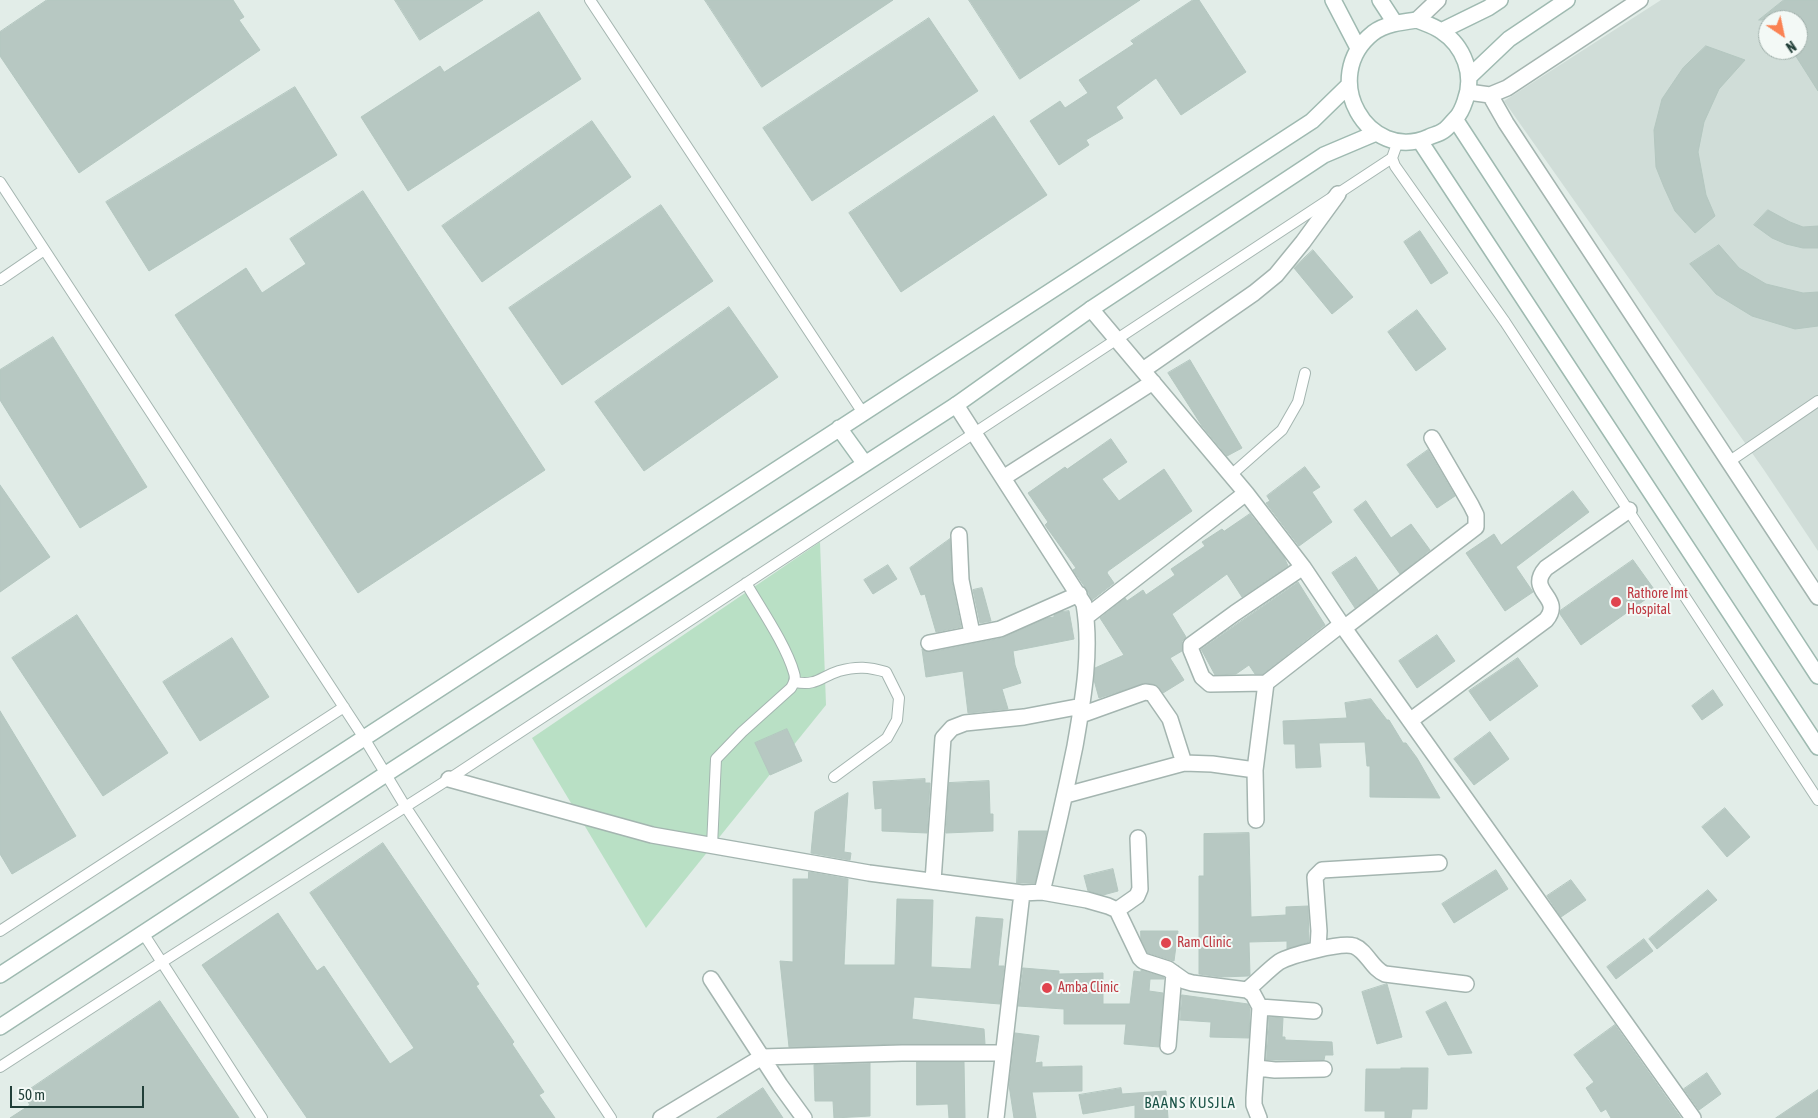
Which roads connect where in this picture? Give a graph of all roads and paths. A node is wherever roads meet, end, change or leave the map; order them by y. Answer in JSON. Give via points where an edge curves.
{"nodes":[{"id":1,"x":590,"y":0,"type":"edge"},
{"id":2,"x":1333,"y":0,"type":"edge"},
{"id":3,"x":1380,"y":0,"type":"edge"},
{"id":4,"x":1438,"y":0,"type":"edge"},
{"id":5,"x":1500,"y":0,"type":"edge"},
{"id":6,"x":1567,"y":0,"type":"edge"},
{"id":7,"x":1640,"y":0,"type":"edge"},
{"id":8,"x":1416,"y":20,"type":"junction"},
{"id":9,"x":1395,"y":23,"type":"junction"},
{"id":10,"x":1441,"y":31,"type":"junction"},
{"id":11,"x":1358,"y":48,"type":"junction"},
{"id":12,"x":1469,"y":77,"type":"junction"},
{"id":13,"x":1349,"y":85,"type":"junction"},
{"id":14,"x":1468,"y":92,"type":"junction"},
{"id":15,"x":1490,"y":96,"type":"junction"},
{"id":16,"x":1455,"y":119,"type":"junction"},
{"id":17,"x":1376,"y":133,"type":"junction"},
{"id":18,"x":1398,"y":141,"type":"junction"},
{"id":19,"x":1420,"y":141,"type":"junction"},
{"id":20,"x":1392,"y":158,"type":"junction"},
{"id":21,"x":0,"y":182,"type":"edge"},
{"id":22,"x":1338,"y":194,"type":"junction"},
{"id":23,"x":44,"y":250,"type":"junction"},
{"id":24,"x":0,"y":280,"type":"edge"},
{"id":25,"x":1091,"y":309,"type":"junction"},
{"id":26,"x":1117,"y":340,"type":"junction"},
{"id":27,"x":1305,"y":373,"type":"dead end"},
{"id":28,"x":1148,"y":376,"type":"junction"},
{"id":29,"x":1818,"y":401,"type":"edge"},
{"id":30,"x":956,"y":405,"type":"junction"},
{"id":31,"x":863,"y":413,"type":"junction"},
{"id":32,"x":840,"y":428,"type":"junction"},
{"id":33,"x":974,"y":433,"type":"junction"},
{"id":34,"x":1432,"y":438,"type":"dead end"},
{"id":35,"x":1730,"y":461,"type":"junction"},
{"id":36,"x":865,"y":464,"type":"junction"},
{"id":37,"x":1231,"y":475,"type":"junction"},
{"id":38,"x":1003,"y":478,"type":"junction"},
{"id":39,"x":1246,"y":493,"type":"junction"},
{"id":40,"x":1629,"y":510,"type":"junction"},
{"id":41,"x":959,"y":535,"type":"dead end"},
{"id":42,"x":1303,"y":567,"type":"junction"},
{"id":43,"x":746,"y":583,"type":"junction"},
{"id":44,"x":1079,"y":594,"type":"junction"},
{"id":45,"x":1818,"y":597,"type":"edge"},
{"id":46,"x":1086,"y":617,"type":"junction"},
{"id":47,"x":1343,"y":626,"type":"junction"},
{"id":48,"x":972,"y":633,"type":"junction"},
{"id":49,"x":929,"y":643,"type":"dead end"},
{"id":50,"x":1818,"y":676,"type":"edge"},
{"id":51,"x":795,"y":682,"type":"junction"},
{"id":52,"x":1266,"y":683,"type":"junction"},
{"id":53,"x":344,"y":707,"type":"junction"},
{"id":54,"x":1081,"y":710,"type":"junction"},
{"id":55,"x":1411,"y":720,"type":"junction"},
{"id":56,"x":364,"y":738,"type":"junction"},
{"id":57,"x":1818,"y":747,"type":"edge"},
{"id":58,"x":1184,"y":763,"type":"junction"},
{"id":59,"x":1255,"y":770,"type":"junction"},
{"id":60,"x":386,"y":774,"type":"junction"},
{"id":61,"x":834,"y":777,"type":"dead end"},
{"id":62,"x":448,"y":779,"type":"junction"},
{"id":63,"x":1066,"y":795,"type":"junction"},
{"id":64,"x":1818,"y":800,"type":"edge"},
{"id":65,"x":405,"y":806,"type":"junction"},
{"id":66,"x":1256,"y":820,"type":"dead end"},
{"id":67,"x":1138,"y":838,"type":"dead end"},
{"id":68,"x":712,"y":846,"type":"junction"},
{"id":69,"x":1439,"y":862,"type":"dead end"},
{"id":70,"x":933,"y":882,"type":"junction"},
{"id":71,"x":1042,"y":892,"type":"junction"},
{"id":72,"x":1022,"y":893,"type":"junction"},
{"id":73,"x":1117,"y":910,"type":"junction"},
{"id":74,"x":0,"y":931,"type":"edge"},
{"id":75,"x":143,"y":933,"type":"junction"},
{"id":76,"x":1318,"y":949,"type":"junction"},
{"id":77,"x":162,"y":962,"type":"junction"},
{"id":78,"x":1174,"y":973,"type":"junction"},
{"id":79,"x":0,"y":975,"type":"edge"},
{"id":80,"x":712,"y":979,"type":"dead end"},
{"id":81,"x":1466,"y":984,"type":"dead end"},
{"id":82,"x":1247,"y":990,"type":"junction"},
{"id":83,"x":1260,"y":1007,"type":"junction"},
{"id":84,"x":1314,"y":1011,"type":"dead end"},
{"id":85,"x":0,"y":1027,"type":"edge"},
{"id":86,"x":1168,"y":1046,"type":"dead end"},
{"id":87,"x":1003,"y":1053,"type":"junction"},
{"id":88,"x":762,"y":1057,"type":"junction"},
{"id":89,"x":0,"y":1067,"type":"edge"},
{"id":90,"x":1257,"y":1068,"type":"junction"},
{"id":91,"x":1324,"y":1069,"type":"dead end"},
{"id":92,"x":262,"y":1118,"type":"edge"},
{"id":93,"x":610,"y":1118,"type":"edge"},
{"id":94,"x":661,"y":1118,"type":"edge"},
{"id":95,"x":804,"y":1118,"type":"edge"},
{"id":96,"x":996,"y":1118,"type":"edge"},
{"id":97,"x":1259,"y":1118,"type":"edge"},
{"id":98,"x":1692,"y":1118,"type":"edge"}],
"edges":[{"from":1,"to":31,"type":"lane"},
{"from":2,"to":11,"type":"street"},
{"from":3,"to":9,"type":"street"},
{"from":4,"to":8,"type":"street"},
{"from":5,"to":10,"type":"street"},
{"from":6,"to":12,"type":"street","via":[[1508,39]]},
{"from":7,"to":15,"type":"street"},
{"from":8,"to":9,"type":"street"},
{"from":8,"to":10,"type":"street"},
{"from":9,"to":11,"type":"street","via":[[1374,32]]},
{"from":10,"to":12,"type":"street","via":[[1458,47]]},
{"from":11,"to":13,"type":"street","via":[[1349,71]]},
{"from":12,"to":14,"type":"street"},
{"from":13,"to":17,"type":"street","via":[[1349,94],[1359,117]]},
{"from":13,"to":31,"type":"street","via":[[1312,121]]},
{"from":14,"to":15,"type":"street"},
{"from":14,"to":16,"type":"street"},
{"from":15,"to":35,"type":"street"},
{"from":16,"to":19,"type":"street","via":[[1443,131]]},
{"from":16,"to":50,"type":"street"},
{"from":17,"to":18,"type":"street"},
{"from":17,"to":25,"type":"street","via":[[1324,155]]},
{"from":18,"to":19,"type":"street"},
{"from":18,"to":20,"type":"lane"},
{"from":19,"to":57,"type":"street"},
{"from":20,"to":22,"type":"lane"},
{"from":20,"to":40,"type":"lane"},
{"from":21,"to":23,"type":"lane"},
{"from":22,"to":26,"type":"lane"},
{"from":22,"to":28,"type":"street","via":[[1276,275]]},
{"from":23,"to":24,"type":"lane"},
{"from":23,"to":53,"type":"lane"},
{"from":25,"to":26,"type":"street"},
{"from":25,"to":30,"type":"street"},
{"from":26,"to":28,"type":"street"},
{"from":26,"to":33,"type":"lane"},
{"from":27,"to":37,"type":"lane","via":[[1298,402],[1282,430]]},
{"from":28,"to":37,"type":"street"},
{"from":28,"to":38,"type":"street"},
{"from":29,"to":35,"type":"lane"},
{"from":30,"to":33,"type":"street"},
{"from":30,"to":36,"type":"street"},
{"from":31,"to":32,"type":"street"},
{"from":32,"to":36,"type":"street"},
{"from":32,"to":56,"type":"street"},
{"from":33,"to":38,"type":"street"},
{"from":33,"to":43,"type":"lane"},
{"from":34,"to":47,"type":"street","via":[[1476,515],[1476,527]]},
{"from":35,"to":45,"type":"street"},
{"from":36,"to":60,"type":"street"},
{"from":37,"to":39,"type":"street"},
{"from":38,"to":44,"type":"street"},
{"from":39,"to":42,"type":"street"},
{"from":39,"to":46,"type":"street"},
{"from":40,"to":55,"type":"street","via":[[1546,568],[1540,580],[1552,613],[1546,620]]},
{"from":40,"to":64,"type":"lane"},
{"from":41,"to":48,"type":"street","via":[[961,580]]},
{"from":42,"to":47,"type":"street"},
{"from":42,"to":52,"type":"street","via":[[1192,645],[1202,677],[1210,684]]},
{"from":43,"to":51,"type":"lane","via":[[782,647],[795,674]]},
{"from":43,"to":62,"type":"lane"},
{"from":44,"to":46,"type":"street"},
{"from":44,"to":48,"type":"street","via":[[1000,629]]},
{"from":46,"to":54,"type":"street","via":[[1088,641]]},
{"from":47,"to":52,"type":"street"},
{"from":47,"to":55,"type":"street"},
{"from":48,"to":49,"type":"street"},
{"from":51,"to":61,"type":"lane","via":[[808,684],[839,671],[865,666],[886,672],[899,698],[897,720],[887,738]]},
{"from":51,"to":68,"type":"lane","via":[[716,759]]},
{"from":52,"to":59,"type":"street"},
{"from":53,"to":56,"type":"lane"},
{"from":53,"to":74,"type":"lane"},
{"from":54,"to":58,"type":"street","via":[[1145,692],[1152,693],[1170,719]]},
{"from":54,"to":63,"type":"street"},
{"from":54,"to":70,"type":"street","via":[[964,722],[943,738]]},
{"from":55,"to":98,"type":"street"},
{"from":56,"to":60,"type":"lane"},
{"from":56,"to":79,"type":"street"},
{"from":58,"to":59,"type":"street"},
{"from":58,"to":63,"type":"street"},
{"from":59,"to":66,"type":"street"},
{"from":60,"to":65,"type":"lane"},
{"from":60,"to":75,"type":"street"},
{"from":62,"to":65,"type":"lane"},
{"from":62,"to":68,"type":"street","via":[[652,835]]},
{"from":63,"to":71,"type":"street"},
{"from":65,"to":77,"type":"lane"},
{"from":65,"to":93,"type":"lane"},
{"from":67,"to":73,"type":"street","via":[[1140,889],[1137,896]]},
{"from":68,"to":70,"type":"street","via":[[868,874]]},
{"from":69,"to":76,"type":"street","via":[[1322,870],[1315,878]]},
{"from":70,"to":72,"type":"street"},
{"from":71,"to":72,"type":"street"},
{"from":71,"to":73,"type":"street","via":[[1087,900]]},
{"from":72,"to":87,"type":"street"},
{"from":73,"to":78,"type":"street","via":[[1140,958]]},
{"from":75,"to":77,"type":"lane"},
{"from":75,"to":85,"type":"street"},
{"from":76,"to":81,"type":"street","via":[[1354,946],[1385,974]]},
{"from":76,"to":82,"type":"street","via":[[1280,962]]},
{"from":77,"to":89,"type":"lane"},
{"from":77,"to":92,"type":"lane"},
{"from":78,"to":82,"type":"street","via":[[1192,984]]},
{"from":78,"to":86,"type":"street"},
{"from":80,"to":88,"type":"street"},
{"from":82,"to":83,"type":"street"},
{"from":83,"to":84,"type":"street"},
{"from":83,"to":90,"type":"street"},
{"from":87,"to":88,"type":"street"},
{"from":87,"to":96,"type":"street"},
{"from":88,"to":94,"type":"street"},
{"from":88,"to":95,"type":"street"},
{"from":90,"to":91,"type":"street"},
{"from":90,"to":97,"type":"street","via":[[1254,1105]]}]}
